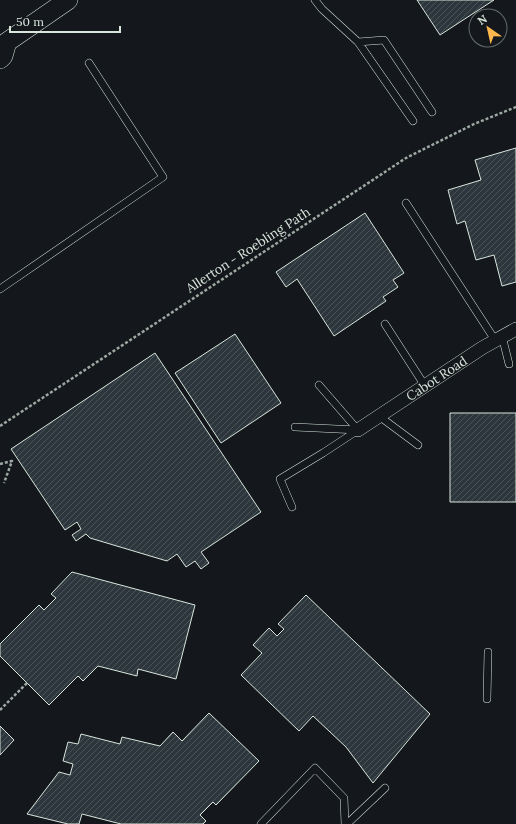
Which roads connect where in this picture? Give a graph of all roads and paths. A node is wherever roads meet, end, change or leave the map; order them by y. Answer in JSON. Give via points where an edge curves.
{"nodes":[{"id":1,"x":68,"y":0,"type":"edge"},
{"id":2,"x":315,"y":0,"type":"edge"},
{"id":3,"x":358,"y":42,"type":"junction"},
{"id":4,"x":2,"y":47,"type":"edge"},
{"id":5,"x":89,"y":63,"type":"dead end"},
{"id":6,"x":516,"y":107,"type":"edge"},
{"id":7,"x":432,"y":112,"type":"dead end"},
{"id":8,"x":413,"y":121,"type":"dead end"},
{"id":9,"x":406,"y":203,"type":"dead end"},
{"id":10,"x":0,"y":289,"type":"edge"},
{"id":11,"x":385,"y":324,"type":"dead end"},
{"id":12,"x":516,"y":329,"type":"edge"},
{"id":13,"x":499,"y":338,"type":"junction"},
{"id":14,"x":509,"y":364,"type":"dead end"},
{"id":15,"x":319,"y":385,"type":"dead end"},
{"id":16,"x":425,"y":386,"type":"junction"},
{"id":17,"x":379,"y":416,"type":"junction"},
{"id":18,"x":0,"y":426,"type":"edge"},
{"id":19,"x":295,"y":427,"type":"dead end"},
{"id":20,"x":358,"y":430,"type":"junction"},
{"id":21,"x":418,"y":445,"type":"dead end"},
{"id":22,"x":0,"y":464,"type":"edge"},
{"id":23,"x":4,"y":483,"type":"dead end"},
{"id":24,"x":292,"y":507,"type":"dead end"},
{"id":25,"x":488,"y":652,"type":"dead end"},
{"id":26,"x":27,"y":683,"type":"dead end"},
{"id":27,"x":487,"y":699,"type":"dead end"},
{"id":28,"x":0,"y":710,"type":"edge"},
{"id":29,"x":385,"y":788,"type":"dead end"},
{"id":30,"x":261,"y":824,"type":"edge"},
{"id":31,"x":346,"y":824,"type":"edge"}],
"edges":[{"from":1,"to":4,"type":"main road"},
{"from":2,"to":3,"type":"lane"},
{"from":3,"to":7,"type":"lane","via":[[384,40]]},
{"from":3,"to":8,"type":"lane"},
{"from":5,"to":10,"type":"lane","via":[[163,177]]},
{"from":6,"to":18,"type":"path","name":"Allerton - Roebling Path","via":[[474,124],[406,158]]},
{"from":9,"to":13,"type":"lane"},
{"from":11,"to":16,"type":"lane"},
{"from":12,"to":13,"type":"street","name":"Cabot Road"},
{"from":13,"to":14,"type":"lane"},
{"from":13,"to":16,"type":"street","name":"Cabot Road"},
{"from":15,"to":20,"type":"lane"},
{"from":16,"to":17,"type":"street","name":"Cabot Road"},
{"from":17,"to":20,"type":"street","name":"Cabot Road"},
{"from":17,"to":21,"type":"lane"},
{"from":19,"to":20,"type":"lane"},
{"from":20,"to":24,"type":"lane","via":[[280,479]]},
{"from":22,"to":23,"type":"path","via":[[12,461]]},
{"from":25,"to":27,"type":"lane"},
{"from":26,"to":28,"type":"path"},
{"from":29,"to":31,"type":"lane"},
{"from":30,"to":31,"type":"lane","via":[[315,768],[344,798]]}]}
